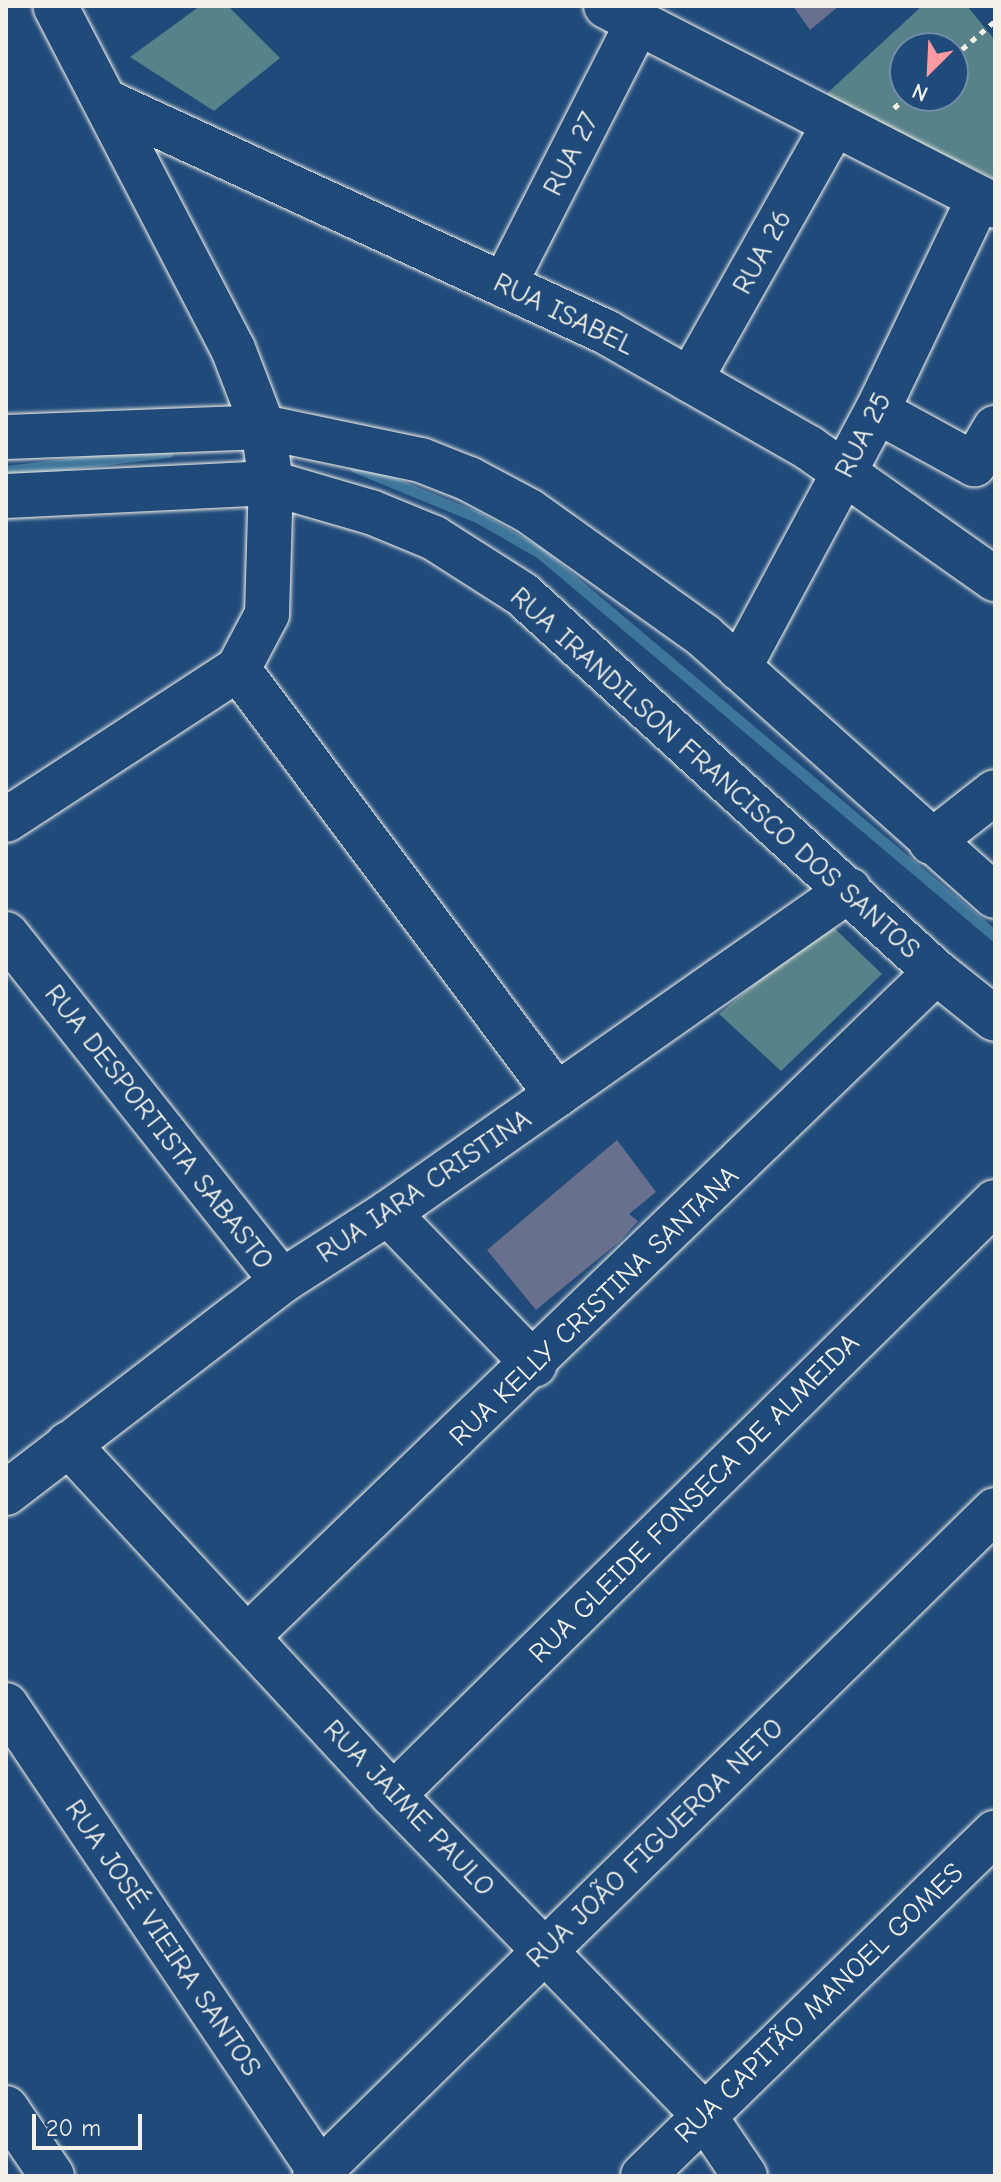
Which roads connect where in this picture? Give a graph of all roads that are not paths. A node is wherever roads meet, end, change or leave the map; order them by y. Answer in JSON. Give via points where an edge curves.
{"nodes":[{"id":1,"x":55,"y":6,"type":"edge"},
{"id":2,"x":622,"y":14,"type":"edge"},
{"id":3,"x":105,"y":101,"type":"junction"},
{"id":4,"x":834,"y":124,"type":"junction"},
{"id":5,"x":987,"y":202,"type":"edge"},
{"id":6,"x":504,"y":285,"type":"junction"},
{"id":7,"x":690,"y":380,"type":"junction"},
{"id":8,"x":877,"y":411,"type":"junction"},
{"id":9,"x":263,"y":427,"type":"junction"},
{"id":10,"x":995,"y":428,"type":"edge"},
{"id":11,"x":6,"y":437,"type":"edge"},
{"id":12,"x":843,"y":475,"type":"junction"},
{"id":13,"x":271,"y":483,"type":"junction"},
{"id":14,"x":6,"y":496,"type":"edge"},
{"id":15,"x":995,"y":579,"type":"edge"},
{"id":16,"x":739,"y":668,"type":"junction"},
{"id":17,"x":238,"y":669,"type":"junction"},
{"id":18,"x":995,"y":792,"type":"edge"},
{"id":19,"x":6,"y":820,"type":"edge"},
{"id":20,"x":931,"y":842,"type":"junction"},
{"id":21,"x":849,"y":890,"type":"junction"},
{"id":22,"x":995,"y":896,"type":"edge"},
{"id":23,"x":6,"y":934,"type":"edge"},
{"id":24,"x":936,"y":972,"type":"junction"},
{"id":25,"x":995,"y":1019,"type":"edge"},
{"id":26,"x":557,"y":1095,"type":"junction"},
{"id":27,"x":995,"y":1202,"type":"edge"},
{"id":28,"x":388,"y":1213,"type":"junction"},
{"id":29,"x":282,"y":1281,"type":"junction"},
{"id":30,"x":535,"y":1365,"type":"junction"},
{"id":31,"x":68,"y":1444,"type":"junction"},
{"id":32,"x":8,"y":1487,"type":"edge"},
{"id":33,"x":995,"y":1510,"type":"edge"},
{"id":34,"x":248,"y":1636,"type":"junction"},
{"id":35,"x":6,"y":1705,"type":"edge"},
{"id":36,"x":393,"y":1795,"type":"junction"},
{"id":37,"x":995,"y":1832,"type":"edge"},
{"id":38,"x":546,"y":1948,"type":"junction"},
{"id":39,"x":6,"y":2108,"type":"edge"},
{"id":40,"x":703,"y":2114,"type":"junction"},
{"id":41,"x":318,"y":2174,"type":"edge"},
{"id":42,"x":52,"y":2176,"type":"edge"},
{"id":43,"x":643,"y":2176,"type":"edge"},
{"id":44,"x":745,"y":2176,"type":"edge"}],
"edges":[{"from":1,"to":3,"type":"street"},
{"from":2,"to":4,"type":"street"},
{"from":2,"to":6,"type":"street","name":"RUA 27"},
{"from":3,"to":6,"type":"street","name":"RUA ISABEL"},
{"from":3,"to":9,"type":"street","via":[[233,349]]},
{"from":4,"to":5,"type":"street"},
{"from":4,"to":7,"type":"street","name":"RUA 26"},
{"from":5,"to":8,"type":"street","name":"RUA 25"},
{"from":6,"to":7,"type":"street","name":"RUA ISABEL","via":[[606,332]]},
{"from":7,"to":12,"type":"street","name":"RUA ISABEL","via":[[809,448]]},
{"from":8,"to":10,"type":"street","via":[[974,464]]},
{"from":8,"to":12,"type":"street","name":"RUA 25"},
{"from":9,"to":11,"type":"street"},
{"from":9,"to":13,"type":"street"},
{"from":9,"to":16,"type":"street","via":[[421,460],[469,479],[581,546]]},
{"from":12,"to":15,"type":"street","name":"RUA ISABEL","via":[[932,529]]},
{"from":12,"to":16,"type":"street","name":"RUA 25"},
{"from":13,"to":14,"type":"street","name":"RUA IRANDILSON FRANCISCO DOS SANTOS"},
{"from":13,"to":17,"type":"street","via":[[267,614]]},
{"from":13,"to":21,"type":"street","name":"RUA IRANDILSON FRANCISCO DOS SANTOS","via":[[371,512],[434,538],[522,594]]},
{"from":16,"to":20,"type":"street"},
{"from":17,"to":19,"type":"street"},
{"from":17,"to":26,"type":"street"},
{"from":18,"to":20,"type":"street"},
{"from":20,"to":22,"type":"street"},
{"from":21,"to":24,"type":"street","name":"RUA IRANDILSON FRANCISCO DOS SANTOS"},
{"from":21,"to":26,"type":"street","name":"RUA IARA CRISTINA"},
{"from":23,"to":29,"type":"street","name":"RUA DESPORTISTA SABASTO"},
{"from":24,"to":25,"type":"street","name":"RUA IRANDILSON FRANCISCO DOS SANTOS"},
{"from":24,"to":30,"type":"street","name":"RUA KELLY CRISTINA SANTANA"},
{"from":26,"to":28,"type":"street","name":"RUA IARA CRISTINA"},
{"from":27,"to":36,"type":"street","name":"RUA GLEIDE FONSECA DE ALMEIDA"},
{"from":28,"to":29,"type":"street","name":"RUA IARA CRISTINA"},
{"from":28,"to":30,"type":"street"},
{"from":29,"to":31,"type":"street","name":"RUA IARA CRISTINA"},
{"from":30,"to":34,"type":"street","name":"RUA KELLY CRISTINA SANTANA"},
{"from":31,"to":32,"type":"street","name":"RUA IARA CRISTINA"},
{"from":31,"to":34,"type":"street","name":"RUA JAIME PAULO"},
{"from":33,"to":38,"type":"street","name":"RUA JOÃO FIGUEROA NETO"},
{"from":34,"to":36,"type":"street","name":"RUA JAIME PAULO"},
{"from":35,"to":41,"type":"street","name":"RUA JOSÉ VIEIRA SANTOS"},
{"from":36,"to":38,"type":"street","name":"RUA JAIME PAULO"},
{"from":37,"to":40,"type":"street","name":"RUA CAPITÃO MANOEL GOMES"},
{"from":38,"to":40,"type":"street","name":"RUA JAIME PAULO"},
{"from":38,"to":41,"type":"street","name":"RUA JOÃO FIGUEROA NETO"},
{"from":39,"to":42,"type":"street"},
{"from":40,"to":43,"type":"street","name":"RUA CAPITÃO MANOEL GOMES"},
{"from":40,"to":44,"type":"street","name":"RUA JAIME PAULO"}]}
